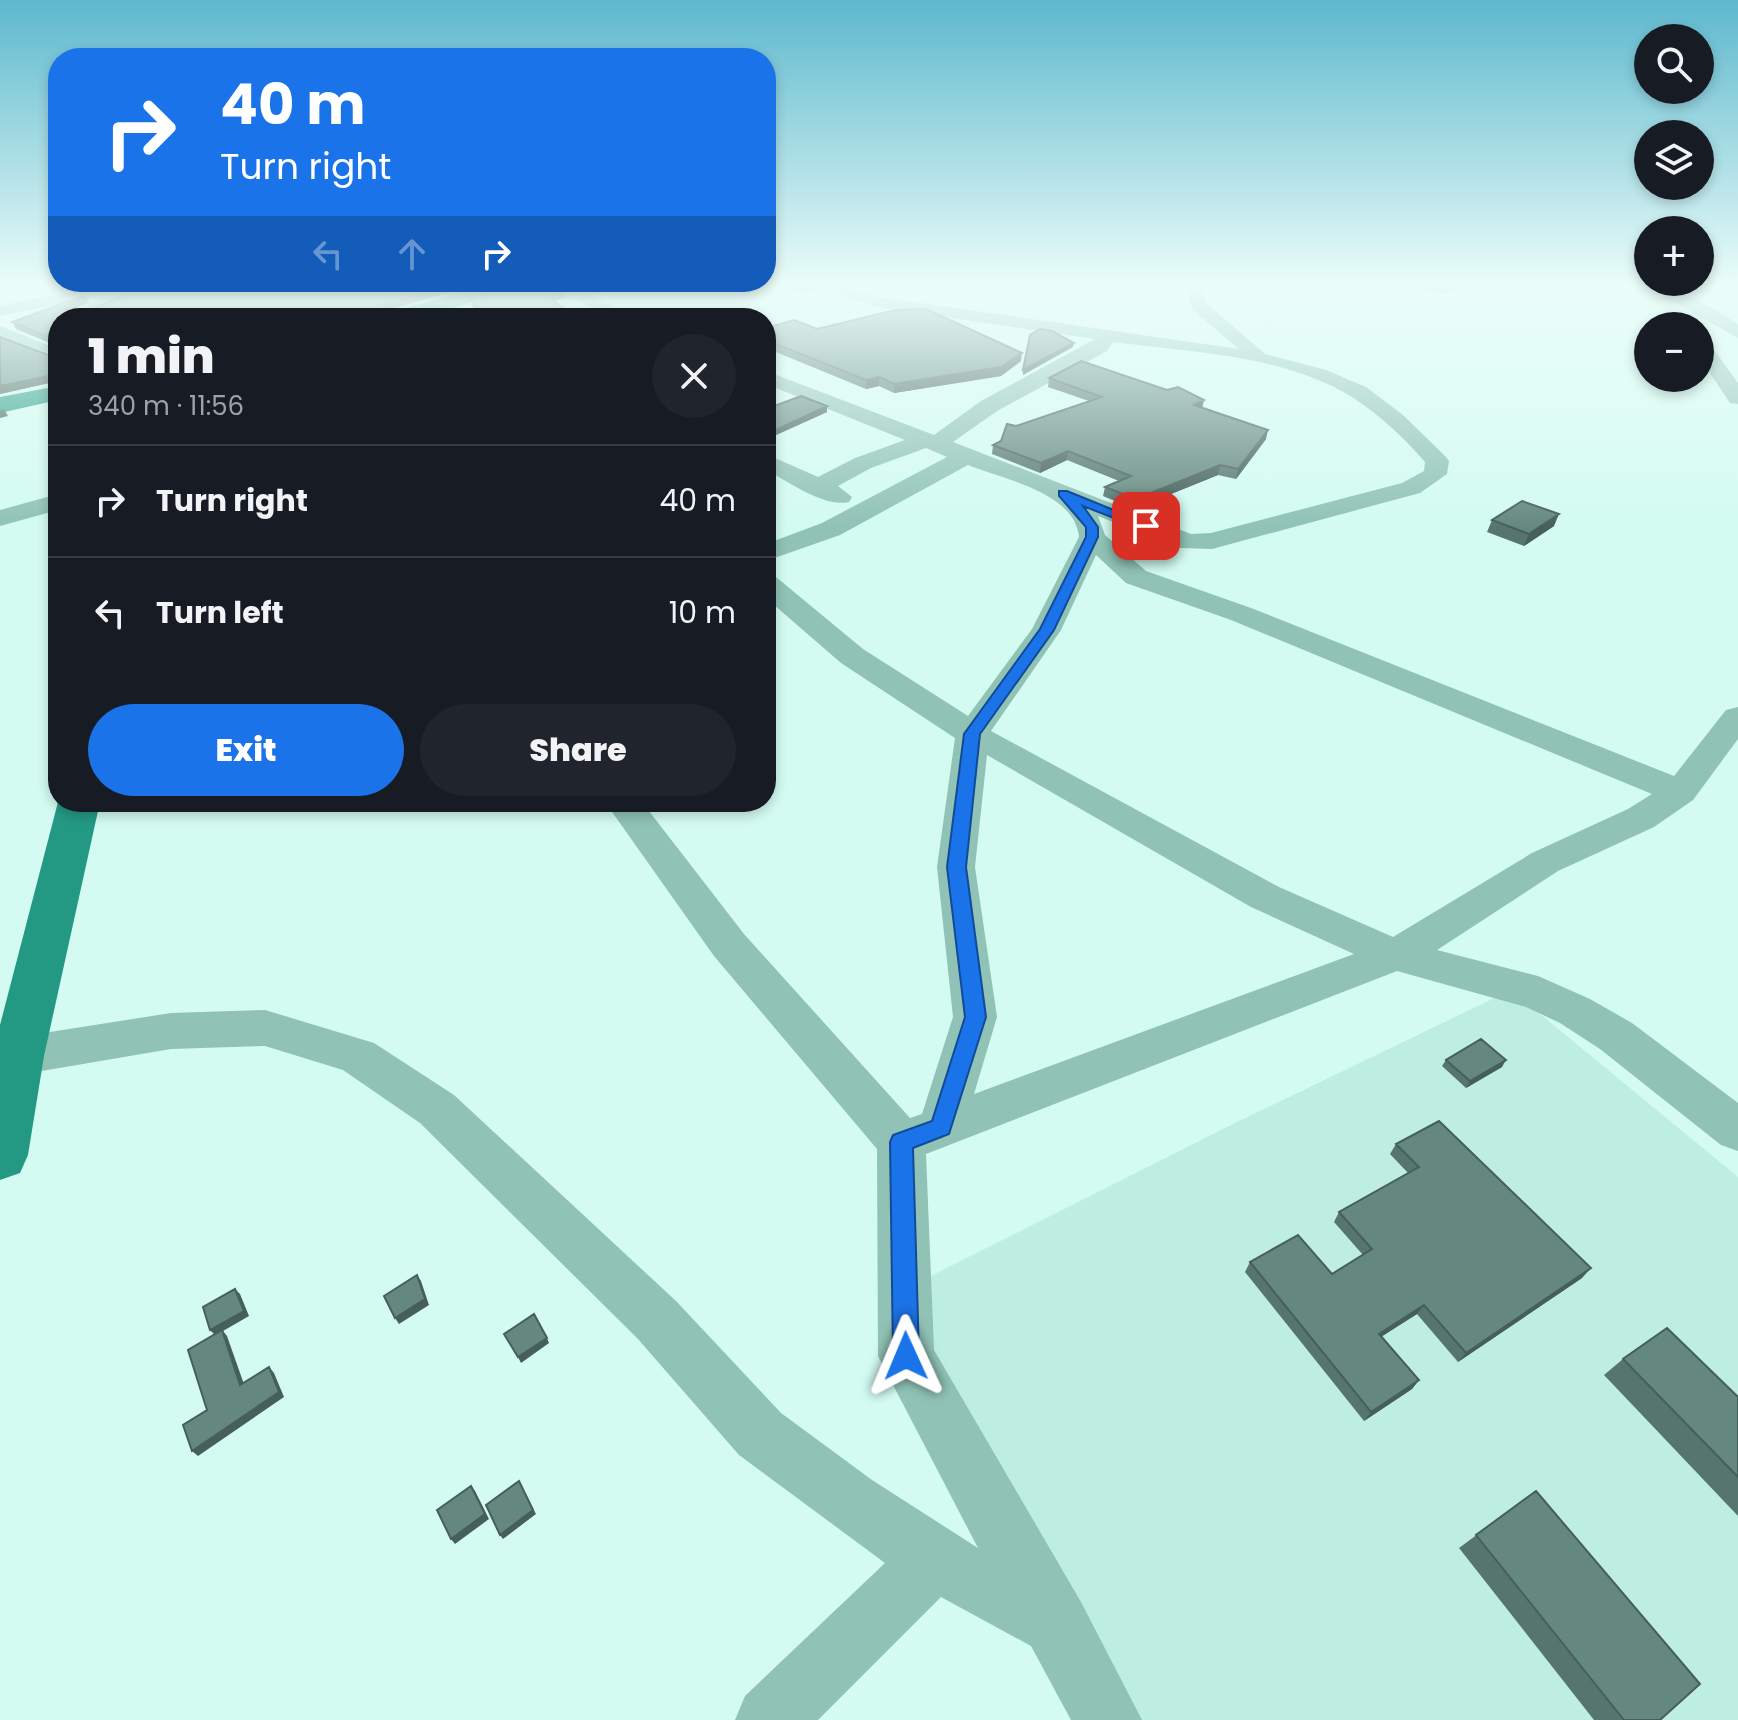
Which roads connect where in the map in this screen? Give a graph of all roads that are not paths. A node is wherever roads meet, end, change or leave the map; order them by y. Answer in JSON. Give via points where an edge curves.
{"nodes":[{"id":1,"x":1062,"y":367,"type":"edge"},
{"id":2,"x":1289,"y":367,"type":"edge"},
{"id":3,"x":1716,"y":367,"type":"edge"},
{"id":4,"x":776,"y":381,"type":"edge"},
{"id":5,"x":48,"y":395,"type":"edge"},
{"id":6,"x":1738,"y":398,"type":"edge"},
{"id":7,"x":0,"y":405,"type":"edge"},
{"id":8,"x":932,"y":441,"type":"junction"},
{"id":9,"x":968,"y":455,"type":"junction"},
{"id":10,"x":776,"y":466,"type":"edge"},
{"id":11,"x":818,"y":487,"type":"junction"},
{"id":12,"x":1063,"y":494,"type":"junction"},
{"id":13,"x":48,"y":505,"type":"edge"},
{"id":14,"x":868,"y":509,"type":"junction"},
{"id":15,"x":0,"y":518,"type":"edge"},
{"id":16,"x":1092,"y":537,"type":"junction"},
{"id":17,"x":776,"y":549,"type":"edge"},
{"id":18,"x":776,"y":591,"type":"edge"},
{"id":19,"x":1738,"y":717,"type":"edge"},
{"id":20,"x":972,"y":734,"type":"junction"},
{"id":21,"x":1680,"y":792,"type":"junction"},
{"id":22,"x":77,"y":812,"type":"edge"},
{"id":23,"x":630,"y":812,"type":"edge"},
{"id":24,"x":1395,"y":955,"type":"junction"},
{"id":25,"x":18,"y":1056,"type":"junction"},
{"id":26,"x":1738,"y":1130,"type":"edge"},
{"id":27,"x":921,"y":1135,"type":"junction"},
{"id":28,"x":0,"y":1155,"type":"edge"},
{"id":29,"x":935,"y":1559,"type":"junction"},
{"id":30,"x":1058,"y":1625,"type":"junction"},
{"id":31,"x":769,"y":1720,"type":"edge"},
{"id":32,"x":1108,"y":1720,"type":"edge"}],
"edges":[{"from":1,"to":8,"type":"street"},
{"from":2,"to":12,"type":"street","via":[[1350,387],[1425,447],[1437,461],[1435,474],[1411,488],[1212,541],[1188,542]]},
{"from":3,"to":6,"type":"street"},
{"from":4,"to":8,"type":"street"},
{"from":5,"to":7,"type":"main road"},
{"from":8,"to":9,"type":"street"},
{"from":8,"to":11,"type":"street","via":[[863,463]]},
{"from":9,"to":12,"type":"street"},
{"from":9,"to":14,"type":"street"},
{"from":10,"to":11,"type":"street"},
{"from":11,"to":14,"type":"street"},
{"from":12,"to":16,"type":"street","via":[[1083,512]]},
{"from":13,"to":15,"type":"street"},
{"from":14,"to":17,"type":"street"},
{"from":16,"to":20,"type":"street","via":[[1046,630]]},
{"from":16,"to":21,"type":"street","via":[[1136,577],[1241,614]]},
{"from":18,"to":20,"type":"street","via":[[852,656]]},
{"from":19,"to":21,"type":"street"},
{"from":20,"to":24,"type":"street","via":[[1265,897]]},
{"from":20,"to":27,"type":"street","via":[[956,867],[975,1017]]},
{"from":21,"to":24,"type":"street","via":[[1641,818],[1545,862]]},
{"from":22,"to":25,"type":"main road"},
{"from":23,"to":27,"type":"street","via":[[729,945]]},
{"from":24,"to":26,"type":"street","via":[[1538,993],[1575,1011]]},
{"from":24,"to":27,"type":"street"},
{"from":25,"to":28,"type":"main road"},
{"from":25,"to":29,"type":"street","via":[[171,1031],[265,1028],[358,1056],[437,1109],[657,1320],[760,1434]]},
{"from":27,"to":30,"type":"street","via":[[906,1356]]},
{"from":29,"to":30,"type":"street"},
{"from":29,"to":31,"type":"street"},
{"from":30,"to":32,"type":"street"}]}
